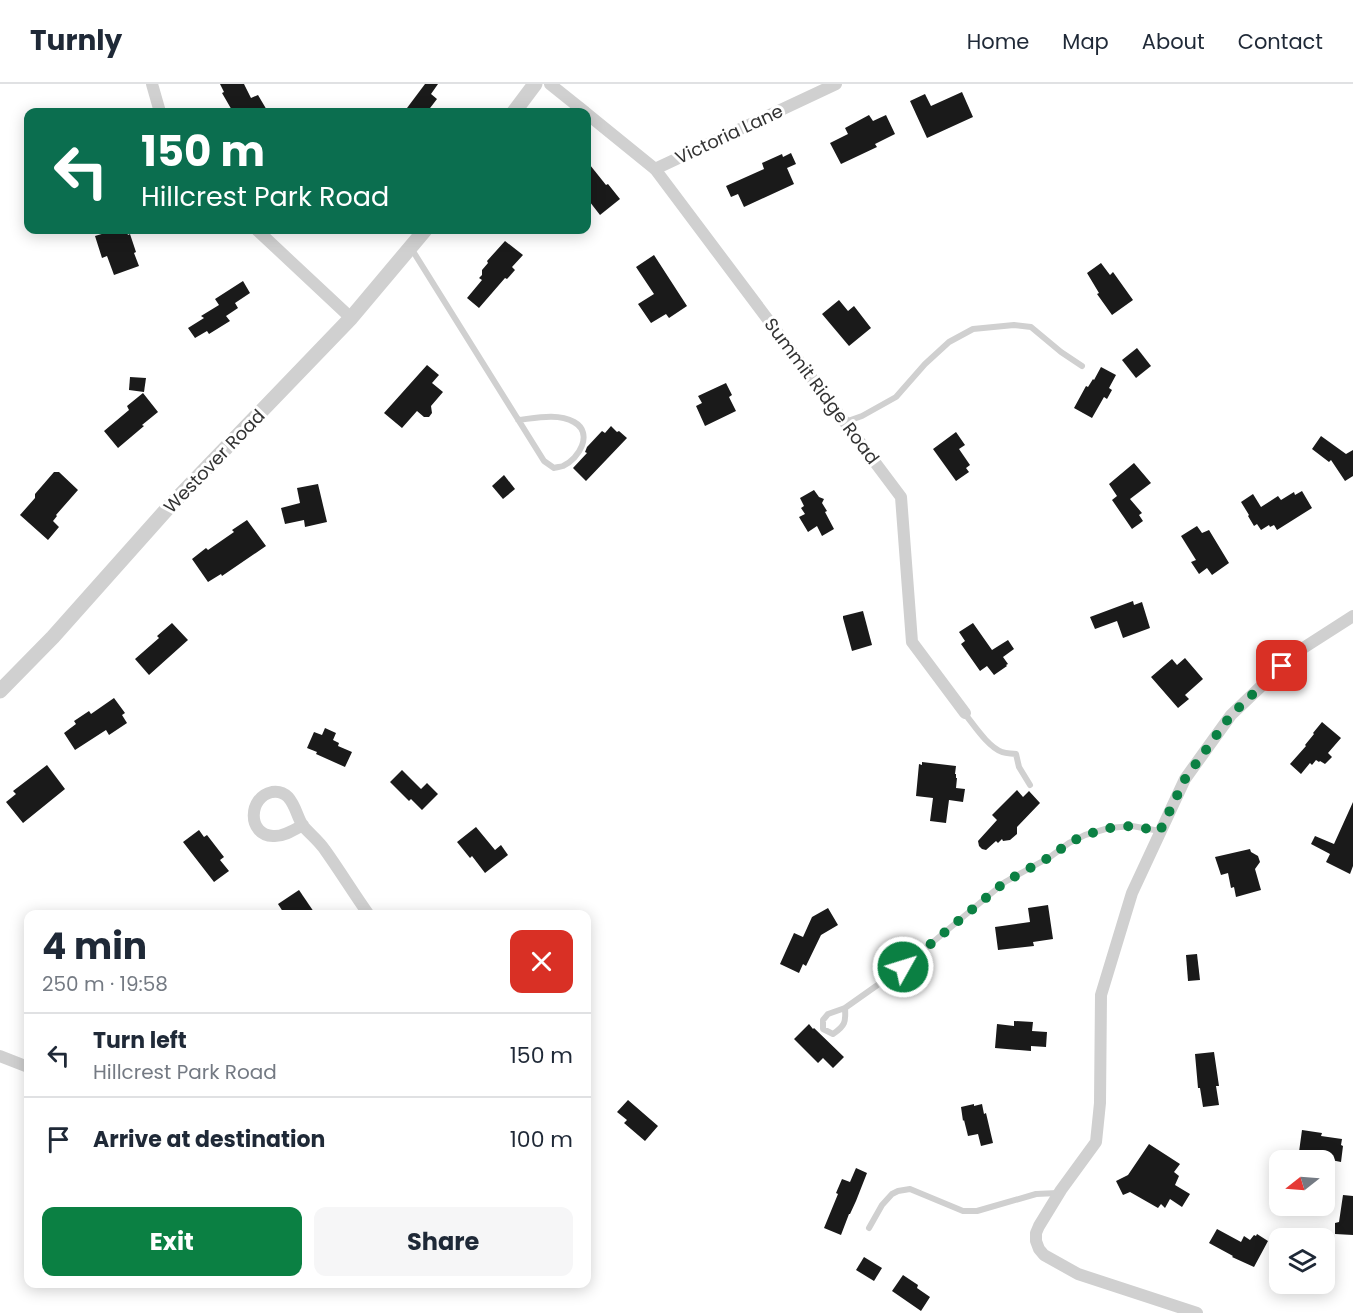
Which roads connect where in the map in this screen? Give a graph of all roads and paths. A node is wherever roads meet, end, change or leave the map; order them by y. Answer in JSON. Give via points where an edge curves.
{"nodes":[{"id":1,"x":152,"y":84,"type":"edge"},
{"id":2,"x":535,"y":84,"type":"edge"},
{"id":3,"x":550,"y":84,"type":"edge"},
{"id":4,"x":836,"y":84,"type":"edge"},
{"id":5,"x":159,"y":108,"type":"edge"},
{"id":6,"x":517,"y":108,"type":"edge"},
{"id":7,"x":580,"y":108,"type":"edge"},
{"id":8,"x":591,"y":117,"type":"edge"},
{"id":9,"x":656,"y":169,"type":"junction"},
{"id":10,"x":261,"y":234,"type":"edge"},
{"id":11,"x":422,"y":234,"type":"edge"},
{"id":12,"x":410,"y":248,"type":"junction"},
{"id":13,"x":351,"y":318,"type":"junction"},
{"id":14,"x":1082,"y":366,"type":"dead end"},
{"id":15,"x":519,"y":420,"type":"junction"},
{"id":16,"x":845,"y":422,"type":"junction"},
{"id":17,"x":1353,"y":616,"type":"edge"},
{"id":18,"x":0,"y":691,"type":"edge"},
{"id":19,"x":964,"y":713,"type":"joint"},
{"id":20,"x":1030,"y":785,"type":"dead end"},
{"id":21,"x":303,"y":825,"type":"dead end"},
{"id":22,"x":1160,"y":831,"type":"junction"},
{"id":23,"x":366,"y":910,"type":"edge"},
{"id":24,"x":845,"y":1008,"type":"junction"},
{"id":25,"x":0,"y":1056,"type":"edge"},
{"id":26,"x":24,"y":1065,"type":"edge"},
{"id":27,"x":1059,"y":1193,"type":"junction"},
{"id":28,"x":869,"y":1228,"type":"dead end"},
{"id":29,"x":1197,"y":1313,"type":"edge"}],
"edges":[{"from":1,"to":5,"type":"street"},
{"from":2,"to":6,"type":"street"},
{"from":3,"to":7,"type":"street","name":"Summit Ridge Road"},
{"from":4,"to":9,"type":"street","name":"Victoria Lane"},
{"from":8,"to":9,"type":"street","name":"Summit Ridge Road"},
{"from":9,"to":16,"type":"street","name":"Summit Ridge Road"},
{"from":10,"to":13,"type":"street"},
{"from":11,"to":12,"type":"street","name":"Westover Road"},
{"from":12,"to":13,"type":"street","name":"Westover Road"},
{"from":12,"to":15,"type":"lane"},
{"from":13,"to":18,"type":"street","name":"Westover Road","via":[[167,509]]},
{"from":14,"to":16,"type":"lane","via":[[1031,327],[973,329],[950,342],[925,364],[896,397]]},
{"from":15,"to":15,"type":"lane","via":[[544,461],[554,468],[573,459],[583,446],[581,427],[573,421],[561,417]]},
{"from":16,"to":19,"type":"street","name":"Summit Ridge Road","via":[[901,497],[912,642]]},
{"from":17,"to":22,"type":"street","via":[[1297,652],[1231,715],[1185,779]]},
{"from":19,"to":20,"type":"lane","via":[[990,744],[1004,753],[1016,754]]},
{"from":21,"to":23,"type":"street","via":[[324,848]]},
{"from":22,"to":24,"type":"lane","via":[[1131,826],[1110,828],[1069,843],[1005,882],[903,967]]},
{"from":22,"to":27,"type":"street","via":[[1132,893],[1101,995],[1096,1142]]},
{"from":24,"to":24,"type":"lane","via":[[828,1014],[823,1029],[833,1034],[843,1028]]},
{"from":25,"to":26,"type":"street"},
{"from":27,"to":28,"type":"lane","via":[[1036,1194],[978,1211],[963,1211],[910,1189],[898,1191],[882,1205]]},
{"from":27,"to":29,"type":"street","via":[[1036,1233],[1044,1255],[1078,1274]]}]}
